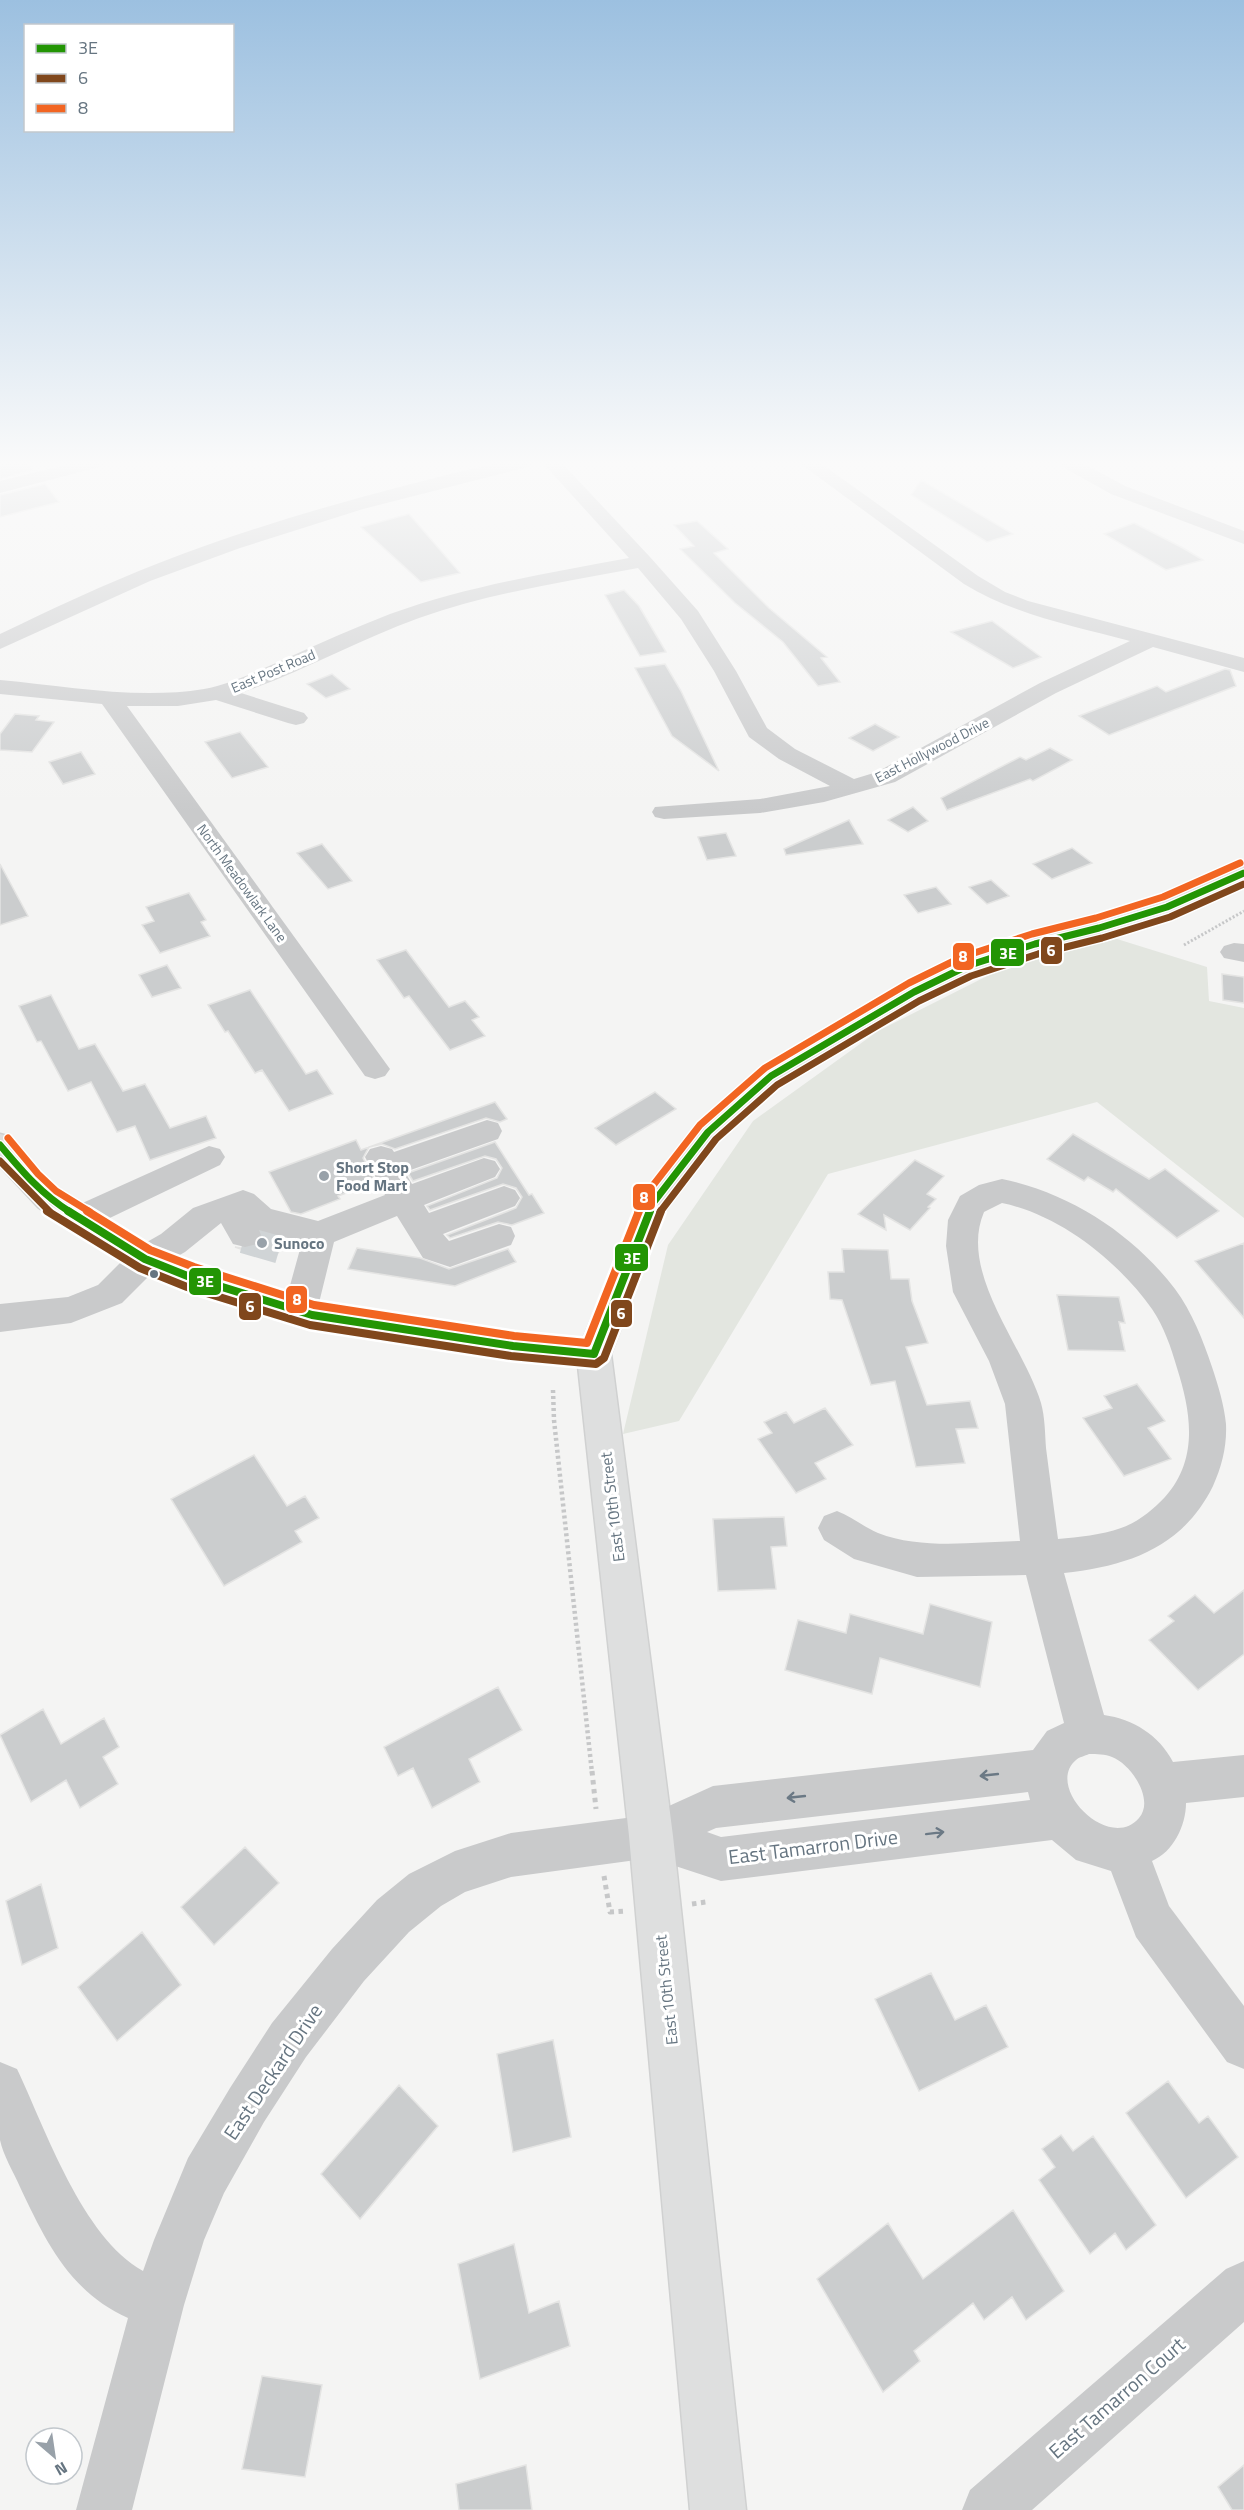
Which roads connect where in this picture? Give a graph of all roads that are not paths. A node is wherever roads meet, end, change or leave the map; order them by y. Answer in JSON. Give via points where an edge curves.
{"nodes":[{"id":1,"x":138,"y":579,"type":"edge"},
{"id":2,"x":549,"y":579,"type":"edge"},
{"id":3,"x":659,"y":579,"type":"edge"},
{"id":4,"x":971,"y":579,"type":"edge"},
{"id":5,"x":1148,"y":641,"type":"junction"},
{"id":6,"x":0,"y":642,"type":"edge"},
{"id":7,"x":1244,"y":666,"type":"edge"},
{"id":8,"x":0,"y":687,"type":"edge"},
{"id":9,"x":217,"y":693,"type":"junction"},
{"id":10,"x":109,"y":698,"type":"junction"},
{"id":11,"x":296,"y":718,"type":"dead end"},
{"id":12,"x":854,"y":788,"type":"junction"},
{"id":13,"x":664,"y":812,"type":"dead end"},
{"id":14,"x":1244,"y":873,"type":"edge"},
{"id":15,"x":375,"y":1069,"type":"dead end"},
{"id":16,"x":486,"y":1131,"type":"dead end"},
{"id":17,"x":0,"y":1145,"type":"edge"},
{"id":18,"x":209,"y":1157,"type":"dead end"},
{"id":19,"x":484,"y":1169,"type":"dead end"},
{"id":20,"x":504,"y":1198,"type":"dead end"},
{"id":21,"x":404,"y":1200,"type":"junction"},
{"id":22,"x":228,"y":1208,"type":"junction"},
{"id":23,"x":78,"y":1219,"type":"junction"},
{"id":24,"x":422,"y":1228,"type":"junction"},
{"id":25,"x":244,"y":1235,"type":"tunnel mouth"},
{"id":26,"x":500,"y":1236,"type":"dead end"},
{"id":27,"x":318,"y":1242,"type":"junction"},
{"id":28,"x":283,"y":1246,"type":"tunnel mouth"},
{"id":29,"x":145,"y":1259,"type":"junction"},
{"id":30,"x":300,"y":1311,"type":"junction"},
{"id":31,"x":0,"y":1318,"type":"edge"},
{"id":32,"x":594,"y":1354,"type":"junction"},
{"id":33,"x":837,"y":1528,"type":"dead end"},
{"id":34,"x":1041,"y":1558,"type":"junction"},
{"id":35,"x":1089,"y":1734,"type":"junction"},
{"id":36,"x":1048,"y":1769,"type":"junction"},
{"id":37,"x":1244,"y":1776,"type":"edge"},
{"id":38,"x":1162,"y":1784,"type":"junction"},
{"id":39,"x":1059,"y":1818,"type":"junction"},
{"id":40,"x":651,"y":1836,"type":"junction"},
{"id":41,"x":1125,"y":1849,"type":"junction"},
{"id":42,"x":1244,"y":2044,"type":"edge"},
{"id":43,"x":0,"y":2086,"type":"edge"},
{"id":44,"x":1244,"y":2287,"type":"edge"},
{"id":45,"x":158,"y":2305,"type":"junction"},
{"id":46,"x":104,"y":2510,"type":"edge"},
{"id":47,"x":718,"y":2510,"type":"edge"},
{"id":48,"x":990,"y":2510,"type":"edge"}],
"edges":[{"from":1,"to":6,"type":"street"},
{"from":2,"to":9,"type":"street","name":"East Post Road","via":[[428,608]]},
{"from":3,"to":12,"type":"street","via":[[702,634],[758,732],[787,754]]},
{"from":4,"to":5,"type":"street","via":[[1021,605]]},
{"from":5,"to":7,"type":"street"},
{"from":5,"to":12,"type":"street","name":"East Hollywood Drive","via":[[1048,688],[886,777]]},
{"from":8,"to":10,"type":"street","name":"East Post Road"},
{"from":9,"to":10,"type":"street","name":"East Post Road","via":[[167,699]]},
{"from":9,"to":11,"type":"street"},
{"from":10,"to":15,"type":"street","name":"North Meadowlark Lane"},
{"from":12,"to":13,"type":"street","name":"East Hollywood Drive","via":[[760,806]]},
{"from":14,"to":32,"type":"main road","name":"East 10th Street","via":[[1167,907],[967,966],[771,1076],[708,1132],[653,1203]]},
{"from":16,"to":21,"type":"street","via":[[384,1162]]},
{"from":17,"to":23,"type":"main road","via":[[30,1181]]},
{"from":18,"to":23,"type":"street"},
{"from":19,"to":21,"type":"street"},
{"from":20,"to":24,"type":"street"},
{"from":21,"to":24,"type":"street"},
{"from":21,"to":27,"type":"street"},
{"from":22,"to":25,"type":"street"},
{"from":22,"to":27,"type":"street","via":[[243,1202],[261,1219]]},
{"from":22,"to":29,"type":"street","via":[[204,1217],[173,1243]]},
{"from":23,"to":29,"type":"main road"},
{"from":24,"to":26,"type":"street","via":[[435,1249],[450,1254]]},
{"from":27,"to":28,"type":"street"},
{"from":27,"to":30,"type":"street"},
{"from":29,"to":30,"type":"main road"},
{"from":29,"to":31,"type":"street","via":[[110,1294],[70,1310]]},
{"from":30,"to":32,"type":"main road","via":[[513,1346]]},
{"from":32,"to":40,"type":"main road","name":"East 10th Street"},
{"from":33,"to":34,"type":"street","via":[[868,1547],[917,1560]]},
{"from":34,"to":34,"type":"street","via":[[1023,1404],[1006,1361],[970,1292],[962,1246],[964,1220],[971,1204],[1002,1191],[1016,1192],[1082,1225],[1124,1256],[1162,1298],[1187,1345],[1206,1409],[1208,1435],[1202,1466],[1189,1496],[1171,1517],[1117,1548]]},
{"from":34,"to":35,"type":"street"},
{"from":35,"to":36,"type":"street","via":[[1066,1742]]},
{"from":35,"to":38,"type":"street","via":[[1120,1739],[1134,1747],[1148,1758]]},
{"from":36,"to":39,"type":"street","via":[[1050,1802]]},
{"from":36,"to":40,"type":"street","one_way":true,"via":[[713,1807]]},
{"from":37,"to":38,"type":"street"},
{"from":38,"to":41,"type":"street","via":[[1166,1805],[1162,1821],[1141,1844]]},
{"from":40,"to":39,"type":"street","name":"East Tamarron Drive","one_way":true,"via":[[721,1859]]},
{"from":39,"to":41,"type":"street","via":[[1089,1843]]},
{"from":40,"to":45,"type":"street","name":"East Deckard Drive","via":[[522,1853],[481,1863],[425,1890],[393,1916],[289,2040],[247,2105],[206,2176]]},
{"from":40,"to":47,"type":"main road","name":"East 10th Street"},
{"from":41,"to":42,"type":"street","via":[[1152,1921]]},
{"from":43,"to":45,"type":"street","via":[[54,2201],[85,2253],[116,2284]]},
{"from":44,"to":48,"type":"street","name":"East Tamarron Court"},
{"from":45,"to":46,"type":"street","name":"East Deckard Drive"}]}
